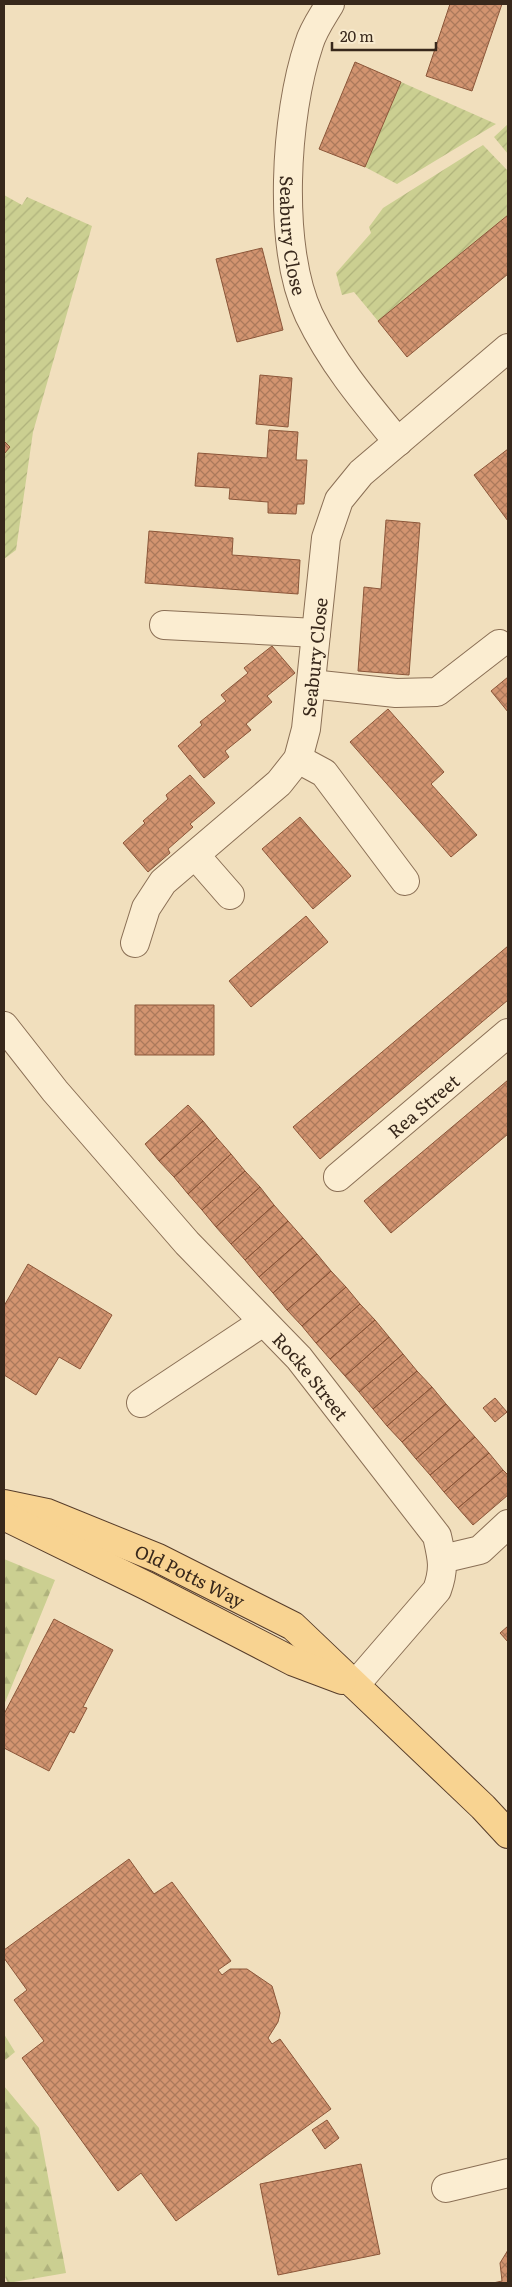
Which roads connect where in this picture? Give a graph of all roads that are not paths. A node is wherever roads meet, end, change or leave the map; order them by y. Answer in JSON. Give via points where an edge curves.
{"nodes":[{"id":1,"x":330,"y":4,"type":"edge"},
{"id":2,"x":506,"y":353,"type":"edge"},
{"id":3,"x":398,"y":442,"type":"junction"},
{"id":4,"x":164,"y":625,"type":"dead end"},
{"id":5,"x":316,"y":633,"type":"junction"},
{"id":6,"x":498,"y":644,"type":"dead end"},
{"id":7,"x":311,"y":684,"type":"junction"},
{"id":8,"x":298,"y":759,"type":"junction"},
{"id":9,"x":196,"y":856,"type":"junction"},
{"id":10,"x":405,"y":881,"type":"dead end"},
{"id":11,"x":230,"y":895,"type":"dead end"},
{"id":12,"x":135,"y":943,"type":"dead end"},
{"id":13,"x":4,"y":1026,"type":"edge"},
{"id":14,"x":508,"y":1033,"type":"edge"},
{"id":15,"x":338,"y":1177,"type":"dead end"},
{"id":16,"x":263,"y":1322,"type":"junction"},
{"id":17,"x":141,"y":1403,"type":"dead end"},
{"id":18,"x":4,"y":1504,"type":"edge"},
{"id":19,"x":4,"y":1516,"type":"edge"},
{"id":20,"x":508,"y":1524,"type":"edge"},
{"id":21,"x":442,"y":1559,"type":"junction"},
{"id":22,"x":355,"y":1685,"type":"junction"},
{"id":23,"x":508,"y":1834,"type":"edge"},
{"id":24,"x":508,"y":2173,"type":"edge"},
{"id":25,"x":446,"y":2188,"type":"dead end"}],
"edges":[{"from":1,"to":3,"type":"street","name":"Seabury Close","via":[[309,42],[296,98],[287,217],[292,262],[308,314],[326,348]]},
{"from":2,"to":3,"type":"street","name":"Seabury Close"},
{"from":3,"to":5,"type":"street","name":"Seabury Close","via":[[361,473],[340,500],[326,538]]},
{"from":4,"to":5,"type":"street"},
{"from":5,"to":7,"type":"street","name":"Seabury Close"},
{"from":6,"to":7,"type":"street","via":[[437,692],[396,693]]},
{"from":7,"to":8,"type":"street","name":"Seabury Close","via":[[306,729]]},
{"from":8,"to":9,"type":"street","name":"Seabury Close","via":[[279,783]]},
{"from":8,"to":10,"type":"street","via":[[324,773]]},
{"from":9,"to":11,"type":"street"},
{"from":9,"to":12,"type":"street","name":"Seabury Close","via":[[163,882],[146,908]]},
{"from":13,"to":16,"type":"street","name":"Rocke Street","via":[[55,1091],[187,1242]]},
{"from":14,"to":15,"type":"street","name":"Rea Street"},
{"from":16,"to":17,"type":"street"},
{"from":16,"to":21,"type":"street","name":"Rocke Street","via":[[299,1358],[437,1536]]},
{"from":18,"to":22,"type":"main road","name":"Old Potts Way","via":[[47,1512],[158,1558],[293,1626]]},
{"from":19,"to":22,"type":"main road","name":"Old Potts Way","via":[[294,1662]]},
{"from":20,"to":21,"type":"street","via":[[480,1550]]},
{"from":21,"to":22,"type":"street","name":"Rocke Street","via":[[443,1574],[437,1590]]},
{"from":22,"to":23,"type":"main road","name":"Old Potts Way"},
{"from":24,"to":25,"type":"street"}]}
